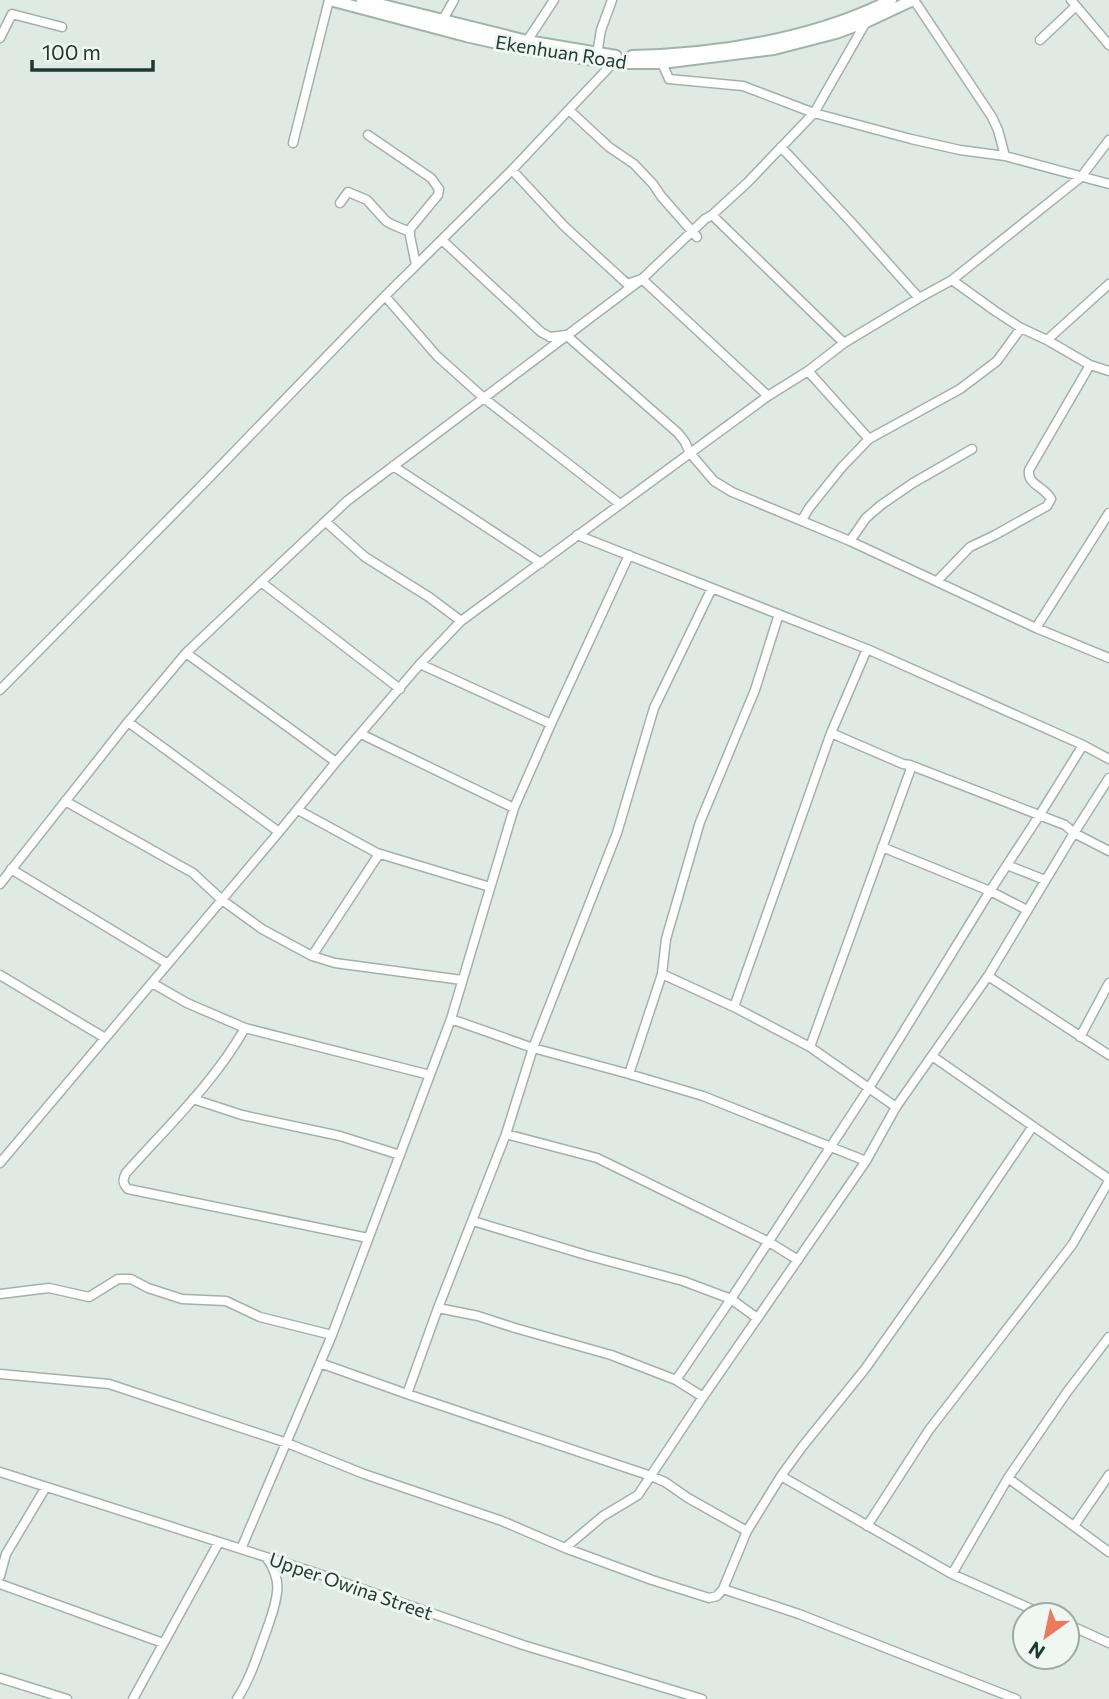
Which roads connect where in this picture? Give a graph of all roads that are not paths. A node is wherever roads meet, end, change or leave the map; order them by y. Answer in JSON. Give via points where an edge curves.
{"nodes":[{"id":1,"x":329,"y":0,"type":"edge"},
{"id":2,"x":362,"y":0,"type":"edge"},
{"id":3,"x":454,"y":0,"type":"edge"},
{"id":4,"x":554,"y":0,"type":"edge"},
{"id":5,"x":612,"y":0,"type":"edge"},
{"id":6,"x":891,"y":0,"type":"edge"},
{"id":7,"x":913,"y":0,"type":"edge"},
{"id":8,"x":876,"y":3,"type":"edge"},
{"id":9,"x":1074,"y":3,"type":"edge"},
{"id":10,"x":442,"y":21,"type":"junction"},
{"id":11,"x":866,"y":22,"type":"junction"},
{"id":12,"x":62,"y":27,"type":"dead end"},
{"id":13,"x":0,"y":38,"type":"edge"},
{"id":14,"x":1040,"y":40,"type":"dead end"},
{"id":15,"x":527,"y":41,"type":"junction"},
{"id":16,"x":1109,"y":45,"type":"edge"},
{"id":17,"x":597,"y":54,"type":"junction"},
{"id":18,"x":613,"y":63,"type":"junction"},
{"id":19,"x":662,"y":63,"type":"junction"},
{"id":20,"x":569,"y":110,"type":"junction"},
{"id":21,"x":814,"y":113,"type":"junction"},
{"id":22,"x":368,"y":135,"type":"dead end"},
{"id":23,"x":1109,"y":139,"type":"edge"},
{"id":24,"x":293,"y":144,"type":"dead end"},
{"id":25,"x":780,"y":147,"type":"junction"},
{"id":26,"x":1005,"y":156,"type":"junction"},
{"id":27,"x":512,"y":170,"type":"junction"},
{"id":28,"x":1081,"y":177,"type":"junction"},
{"id":29,"x":1109,"y":184,"type":"edge"},
{"id":30,"x":341,"y":203,"type":"dead end"},
{"id":31,"x":712,"y":215,"type":"junction"},
{"id":32,"x":410,"y":232,"type":"junction"},
{"id":33,"x":697,"y":237,"type":"dead end"},
{"id":34,"x":442,"y":240,"type":"junction"},
{"id":35,"x":416,"y":265,"type":"junction"},
{"id":36,"x":642,"y":279,"type":"junction"},
{"id":37,"x":952,"y":280,"type":"junction"},
{"id":38,"x":1109,"y":284,"type":"edge"},
{"id":39,"x":385,"y":296,"type":"junction"},
{"id":40,"x":919,"y":298,"type":"junction"},
{"id":41,"x":1021,"y":328,"type":"junction"},
{"id":42,"x":566,"y":335,"type":"junction"},
{"id":43,"x":1047,"y":340,"type":"junction"},
{"id":44,"x":844,"y":343,"type":"junction"},
{"id":45,"x":1090,"y":365,"type":"junction"},
{"id":46,"x":1109,"y":371,"type":"edge"},
{"id":47,"x":808,"y":372,"type":"junction"},
{"id":48,"x":768,"y":396,"type":"junction"},
{"id":49,"x":485,"y":399,"type":"junction"},
{"id":50,"x":869,"y":439,"type":"junction"},
{"id":51,"x":972,"y":449,"type":"dead end"},
{"id":52,"x":690,"y":453,"type":"junction"},
{"id":53,"x":393,"y":466,"type":"junction"},
{"id":54,"x":620,"y":504,"type":"junction"},
{"id":55,"x":1109,"y":513,"type":"edge"},
{"id":56,"x":802,"y":520,"type":"junction"},
{"id":57,"x":326,"y":522,"type":"junction"},
{"id":58,"x":578,"y":535,"type":"junction"},
{"id":59,"x":850,"y":541,"type":"junction"},
{"id":60,"x":629,"y":555,"type":"junction"},
{"id":61,"x":541,"y":564,"type":"junction"},
{"id":62,"x":937,"y":581,"type":"junction"},
{"id":63,"x":261,"y":582,"type":"junction"},
{"id":64,"x":712,"y":588,"type":"junction"},
{"id":65,"x":779,"y":614,"type":"junction"},
{"id":66,"x":461,"y":621,"type":"junction"},
{"id":67,"x":1036,"y":628,"type":"junction"},
{"id":68,"x":867,"y":649,"type":"junction"},
{"id":69,"x":186,"y":653,"type":"junction"},
{"id":70,"x":1109,"y":658,"type":"edge"},
{"id":71,"x":420,"y":664,"type":"junction"},
{"id":72,"x":400,"y":688,"type":"junction"},
{"id":73,"x":0,"y":690,"type":"edge"},
{"id":74,"x":128,"y":722,"type":"junction"},
{"id":75,"x":551,"y":724,"type":"junction"},
{"id":76,"x":831,"y":733,"type":"junction"},
{"id":77,"x":361,"y":734,"type":"junction"},
{"id":78,"x":1083,"y":745,"type":"junction"},
{"id":79,"x":1109,"y":759,"type":"edge"},
{"id":80,"x":336,"y":762,"type":"junction"},
{"id":81,"x":909,"y":765,"type":"junction"},
{"id":82,"x":1109,"y":778,"type":"edge"},
{"id":83,"x":65,"y":801,"type":"junction"},
{"id":84,"x":514,"y":808,"type":"junction"},
{"id":85,"x":298,"y":810,"type":"junction"},
{"id":86,"x":1039,"y":816,"type":"junction"},
{"id":87,"x":279,"y":832,"type":"junction"},
{"id":88,"x":1073,"y":833,"type":"junction"},
{"id":89,"x":882,"y":847,"type":"junction"},
{"id":90,"x":1109,"y":851,"type":"edge"},
{"id":91,"x":379,"y":854,"type":"junction"},
{"id":92,"x":1007,"y":864,"type":"junction"},
{"id":93,"x":11,"y":869,"type":"junction"},
{"id":94,"x":1045,"y":880,"type":"junction"},
{"id":95,"x":0,"y":884,"type":"edge"},
{"id":96,"x":490,"y":887,"type":"junction"},
{"id":97,"x":990,"y":891,"type":"junction"},
{"id":98,"x":222,"y":900,"type":"junction"},
{"id":99,"x":1027,"y":910,"type":"junction"},
{"id":100,"x":312,"y":956,"type":"junction"},
{"id":101,"x":168,"y":964,"type":"junction"},
{"id":102,"x":662,"y":974,"type":"junction"},
{"id":103,"x":0,"y":975,"type":"edge"},
{"id":104,"x":988,"y":976,"type":"junction"},
{"id":105,"x":463,"y":980,"type":"junction"},
{"id":106,"x":152,"y":983,"type":"junction"},
{"id":107,"x":1109,"y":983,"type":"edge"},
{"id":108,"x":734,"y":1007,"type":"junction"},
{"id":109,"x":451,"y":1019,"type":"junction"},
{"id":110,"x":245,"y":1028,"type":"junction"},
{"id":111,"x":1080,"y":1037,"type":"junction"},
{"id":112,"x":105,"y":1038,"type":"junction"},
{"id":113,"x":810,"y":1047,"type":"junction"},
{"id":114,"x":533,"y":1048,"type":"junction"},
{"id":115,"x":1109,"y":1055,"type":"edge"},
{"id":116,"x":932,"y":1056,"type":"junction"},
{"id":117,"x":629,"y":1074,"type":"junction"},
{"id":118,"x":430,"y":1075,"type":"junction"},
{"id":119,"x":869,"y":1088,"type":"junction"},
{"id":120,"x":193,"y":1099,"type":"junction"},
{"id":121,"x":896,"y":1107,"type":"junction"},
{"id":122,"x":1033,"y":1126,"type":"junction"},
{"id":123,"x":506,"y":1134,"type":"junction"},
{"id":124,"x":831,"y":1146,"type":"junction"},
{"id":125,"x":400,"y":1155,"type":"junction"},
{"id":126,"x":866,"y":1161,"type":"junction"},
{"id":127,"x":0,"y":1163,"type":"edge"},
{"id":128,"x":1109,"y":1180,"type":"edge"},
{"id":129,"x":473,"y":1221,"type":"junction"},
{"id":130,"x":368,"y":1238,"type":"junction"},
{"id":131,"x":769,"y":1242,"type":"junction"},
{"id":132,"x":798,"y":1260,"type":"junction"},
{"id":133,"x":0,"y":1294,"type":"edge"},
{"id":134,"x":731,"y":1299,"type":"junction"},
{"id":135,"x":438,"y":1308,"type":"junction"},
{"id":136,"x":757,"y":1318,"type":"junction"},
{"id":137,"x":332,"y":1335,"type":"junction"},
{"id":138,"x":1109,"y":1337,"type":"edge"},
{"id":139,"x":320,"y":1363,"type":"junction"},
{"id":140,"x":0,"y":1374,"type":"edge"},
{"id":141,"x":676,"y":1380,"type":"junction"},
{"id":142,"x":407,"y":1394,"type":"junction"},
{"id":143,"x":703,"y":1396,"type":"junction"},
{"id":144,"x":287,"y":1443,"type":"junction"},
{"id":145,"x":0,"y":1472,"type":"edge"},
{"id":146,"x":1109,"y":1475,"type":"edge"},
{"id":147,"x":650,"y":1476,"type":"junction"},
{"id":148,"x":781,"y":1476,"type":"junction"},
{"id":149,"x":1008,"y":1478,"type":"junction"},
{"id":150,"x":46,"y":1487,"type":"junction"},
{"id":151,"x":1074,"y":1525,"type":"junction"},
{"id":152,"x":867,"y":1526,"type":"junction"},
{"id":153,"x":747,"y":1531,"type":"junction"},
{"id":154,"x":219,"y":1542,"type":"junction"},
{"id":155,"x":565,"y":1548,"type":"junction"},
{"id":156,"x":241,"y":1549,"type":"junction"},
{"id":157,"x":1109,"y":1552,"type":"edge"},
{"id":158,"x":266,"y":1557,"type":"junction"},
{"id":159,"x":952,"y":1574,"type":"junction"},
{"id":160,"x":0,"y":1576,"type":"edge"},
{"id":161,"x":0,"y":1584,"type":"edge"},
{"id":162,"x":723,"y":1588,"type":"junction"},
{"id":163,"x":1013,"y":1601,"type":"edge"},
{"id":164,"x":1081,"y":1631,"type":"edge"},
{"id":165,"x":163,"y":1643,"type":"junction"},
{"id":166,"x":1109,"y":1643,"type":"edge"},
{"id":167,"x":0,"y":1678,"type":"edge"},
{"id":168,"x":67,"y":1699,"type":"edge"},
{"id":169,"x":133,"y":1699,"type":"edge"},
{"id":170,"x":237,"y":1699,"type":"edge"},
{"id":171,"x":702,"y":1699,"type":"edge"},
{"id":172,"x":1016,"y":1699,"type":"edge"}],
"edges":[{"from":1,"to":18,"type":"main road","name":"Ekenhuan Road","via":[[524,49]]},
{"from":1,"to":24,"type":"street"},
{"from":2,"to":10,"type":"main road","name":"Ekenhuan Road"},
{"from":3,"to":10,"type":"street"},
{"from":4,"to":15,"type":"street"},
{"from":5,"to":17,"type":"street"},
{"from":6,"to":8,"type":"main road","name":"Ekenhuan Road"},
{"from":7,"to":11,"type":"main road","name":"Ekenhuan Road"},
{"from":7,"to":26,"type":"street","via":[[992,117]]},
{"from":8,"to":17,"type":"main road","name":"Ekenhuan Road","via":[[833,24],[761,43],[665,55]]},
{"from":9,"to":14,"type":"street"},
{"from":9,"to":16,"type":"street"},
{"from":10,"to":15,"type":"main road","name":"Ekenhuan Road"},
{"from":11,"to":19,"type":"main road","name":"Ekenhuan Road","via":[[774,49]]},
{"from":11,"to":21,"type":"street"},
{"from":12,"to":13,"type":"street","via":[[12,14]]},
{"from":15,"to":17,"type":"main road","name":"Ekenhuan Road"},
{"from":18,"to":19,"type":"main road","name":"Ekenhuan Road"},
{"from":18,"to":20,"type":"street"},
{"from":19,"to":21,"type":"street","via":[[669,79],[743,86]]},
{"from":20,"to":27,"type":"street"},
{"from":20,"to":33,"type":"street","via":[[634,164]]},
{"from":21,"to":25,"type":"street"},
{"from":21,"to":26,"type":"street","via":[[923,142]]},
{"from":22,"to":32,"type":"street","via":[[431,178],[439,190]]},
{"from":23,"to":28,"type":"street"},
{"from":25,"to":31,"type":"street"},
{"from":25,"to":40,"type":"street"},
{"from":26,"to":28,"type":"street"},
{"from":27,"to":34,"type":"street"},
{"from":27,"to":36,"type":"street","via":[[627,284]]},
{"from":28,"to":29,"type":"street"},
{"from":28,"to":37,"type":"street"},
{"from":30,"to":32,"type":"street","via":[[348,192],[353,193],[367,200],[386,221]]},
{"from":31,"to":36,"type":"street"},
{"from":31,"to":44,"type":"street"},
{"from":32,"to":35,"type":"street"},
{"from":34,"to":35,"type":"street"},
{"from":34,"to":42,"type":"street","via":[[541,332],[550,337]]},
{"from":35,"to":39,"type":"street"},
{"from":36,"to":42,"type":"street"},
{"from":36,"to":48,"type":"street"},
{"from":37,"to":40,"type":"street"},
{"from":37,"to":41,"type":"street"},
{"from":38,"to":43,"type":"street"},
{"from":39,"to":49,"type":"street","via":[[437,356]]},
{"from":39,"to":73,"type":"street"},
{"from":40,"to":44,"type":"street"},
{"from":41,"to":43,"type":"street"},
{"from":41,"to":50,"type":"street","via":[[997,361],[960,389]]},
{"from":42,"to":49,"type":"street"},
{"from":42,"to":52,"type":"street","via":[[678,433]]},
{"from":43,"to":45,"type":"street"},
{"from":44,"to":47,"type":"street"},
{"from":45,"to":46,"type":"street"},
{"from":45,"to":62,"type":"street","via":[[1029,470],[1030,480],[1051,499],[1047,506],[970,547]]},
{"from":47,"to":48,"type":"street"},
{"from":47,"to":50,"type":"street"},
{"from":48,"to":52,"type":"street"},
{"from":49,"to":53,"type":"street"},
{"from":49,"to":54,"type":"street"},
{"from":50,"to":56,"type":"street"},
{"from":51,"to":59,"type":"street","via":[[881,505]]},
{"from":52,"to":54,"type":"street"},
{"from":52,"to":56,"type":"street","via":[[714,481],[732,492]]},
{"from":53,"to":57,"type":"street"},
{"from":53,"to":61,"type":"street"},
{"from":54,"to":58,"type":"street"},
{"from":55,"to":67,"type":"street"},
{"from":56,"to":59,"type":"street"},
{"from":57,"to":63,"type":"street"},
{"from":57,"to":66,"type":"street","via":[[365,557]]},
{"from":58,"to":60,"type":"street"},
{"from":58,"to":61,"type":"street"},
{"from":59,"to":62,"type":"street"},
{"from":60,"to":64,"type":"street"},
{"from":60,"to":75,"type":"street"},
{"from":61,"to":66,"type":"street"},
{"from":62,"to":67,"type":"street"},
{"from":63,"to":69,"type":"street"},
{"from":63,"to":72,"type":"street"},
{"from":64,"to":65,"type":"street"},
{"from":64,"to":114,"type":"street","via":[[654,708],[617,833]]},
{"from":65,"to":68,"type":"street"},
{"from":65,"to":102,"type":"street","via":[[755,690],[701,822],[666,939]]},
{"from":66,"to":71,"type":"street"},
{"from":67,"to":70,"type":"street"},
{"from":68,"to":76,"type":"street"},
{"from":68,"to":78,"type":"street"},
{"from":69,"to":74,"type":"street"},
{"from":69,"to":80,"type":"street"},
{"from":71,"to":72,"type":"street"},
{"from":71,"to":75,"type":"street"},
{"from":72,"to":77,"type":"street"},
{"from":74,"to":83,"type":"street"},
{"from":74,"to":87,"type":"street"},
{"from":75,"to":84,"type":"street"},
{"from":76,"to":81,"type":"street"},
{"from":76,"to":108,"type":"street"},
{"from":77,"to":80,"type":"street"},
{"from":77,"to":84,"type":"street"},
{"from":78,"to":79,"type":"street"},
{"from":78,"to":86,"type":"street"},
{"from":80,"to":85,"type":"street"},
{"from":81,"to":86,"type":"street"},
{"from":81,"to":89,"type":"street"},
{"from":82,"to":88,"type":"street"},
{"from":83,"to":93,"type":"street"},
{"from":83,"to":98,"type":"street","via":[[192,873]]},
{"from":84,"to":96,"type":"street"},
{"from":85,"to":87,"type":"street"},
{"from":85,"to":91,"type":"street"},
{"from":86,"to":88,"type":"street","via":[[1065,825]]},
{"from":86,"to":92,"type":"street"},
{"from":87,"to":98,"type":"street"},
{"from":88,"to":90,"type":"street"},
{"from":88,"to":94,"type":"street"},
{"from":89,"to":97,"type":"street"},
{"from":89,"to":113,"type":"street"},
{"from":91,"to":96,"type":"street"},
{"from":91,"to":100,"type":"street"},
{"from":92,"to":94,"type":"street"},
{"from":92,"to":97,"type":"street"},
{"from":93,"to":95,"type":"street"},
{"from":93,"to":101,"type":"street"},
{"from":94,"to":99,"type":"street"},
{"from":96,"to":105,"type":"street"},
{"from":97,"to":99,"type":"street"},
{"from":97,"to":119,"type":"street"},
{"from":98,"to":100,"type":"street"},
{"from":98,"to":101,"type":"street"},
{"from":99,"to":104,"type":"street"},
{"from":100,"to":105,"type":"street"},
{"from":101,"to":106,"type":"street"},
{"from":102,"to":108,"type":"street"},
{"from":102,"to":117,"type":"street"},
{"from":103,"to":112,"type":"street"},
{"from":104,"to":111,"type":"street"},
{"from":104,"to":116,"type":"street"},
{"from":105,"to":109,"type":"street"},
{"from":106,"to":110,"type":"street"},
{"from":106,"to":112,"type":"street"},
{"from":107,"to":111,"type":"street"},
{"from":108,"to":113,"type":"street"},
{"from":109,"to":114,"type":"street"},
{"from":109,"to":118,"type":"street"},
{"from":110,"to":118,"type":"street"},
{"from":110,"to":120,"type":"street"},
{"from":111,"to":115,"type":"street"},
{"from":112,"to":127,"type":"street"},
{"from":113,"to":119,"type":"street"},
{"from":114,"to":117,"type":"street"},
{"from":114,"to":123,"type":"street"},
{"from":116,"to":121,"type":"street"},
{"from":116,"to":122,"type":"street"},
{"from":117,"to":124,"type":"street","via":[[702,1096]]},
{"from":118,"to":125,"type":"street"},
{"from":119,"to":121,"type":"street"},
{"from":119,"to":124,"type":"street"},
{"from":120,"to":125,"type":"street"},
{"from":120,"to":130,"type":"street","via":[[126,1173],[123,1178],[128,1189]]},
{"from":121,"to":126,"type":"street"},
{"from":122,"to":128,"type":"street"},
{"from":122,"to":148,"type":"street","via":[[865,1369]]},
{"from":123,"to":129,"type":"street"},
{"from":123,"to":131,"type":"street","via":[[597,1158]]},
{"from":124,"to":126,"type":"street"},
{"from":124,"to":131,"type":"street"},
{"from":125,"to":130,"type":"street"},
{"from":126,"to":132,"type":"street"},
{"from":128,"to":152,"type":"street","via":[[1072,1245],[929,1430]]},
{"from":129,"to":134,"type":"street","via":[[684,1281]]},
{"from":129,"to":135,"type":"street"},
{"from":130,"to":137,"type":"street"},
{"from":131,"to":132,"type":"street"},
{"from":131,"to":134,"type":"street"},
{"from":132,"to":136,"type":"street"},
{"from":133,"to":137,"type":"street","via":[[49,1288],[89,1297],[118,1279],[131,1279],[182,1299],[226,1301],[260,1317]]},
{"from":134,"to":136,"type":"street"},
{"from":134,"to":141,"type":"street"},
{"from":135,"to":141,"type":"street","via":[[611,1355]]},
{"from":135,"to":142,"type":"street"},
{"from":136,"to":143,"type":"street"},
{"from":137,"to":139,"type":"street"},
{"from":138,"to":149,"type":"street"},
{"from":139,"to":142,"type":"street"},
{"from":139,"to":144,"type":"street"},
{"from":140,"to":144,"type":"street","via":[[109,1384]]},
{"from":141,"to":143,"type":"street"},
{"from":142,"to":147,"type":"street"},
{"from":143,"to":147,"type":"street"},
{"from":144,"to":155,"type":"street"},
{"from":144,"to":156,"type":"street"},
{"from":145,"to":150,"type":"street","name":"Upper Owina Street"},
{"from":146,"to":151,"type":"street"},
{"from":147,"to":153,"type":"street"},
{"from":147,"to":155,"type":"street","via":[[638,1496],[603,1516]]},
{"from":148,"to":152,"type":"street"},
{"from":148,"to":153,"type":"street"},
{"from":149,"to":151,"type":"street"},
{"from":149,"to":159,"type":"street"},
{"from":150,"to":154,"type":"street","name":"Upper Owina Street"},
{"from":150,"to":160,"type":"street","via":[[6,1554]]},
{"from":151,"to":157,"type":"street"},
{"from":152,"to":159,"type":"street"},
{"from":153,"to":162,"type":"street"},
{"from":154,"to":156,"type":"street","name":"Upper Owina Street"},
{"from":154,"to":165,"type":"street"},
{"from":155,"to":162,"type":"street","via":[[699,1596],[717,1596]]},
{"from":156,"to":158,"type":"street","name":"Upper Owina Street"},
{"from":158,"to":170,"type":"street","via":[[278,1590],[260,1648]]},
{"from":158,"to":171,"type":"street","name":"Upper Owina Street","via":[[523,1646]]},
{"from":159,"to":163,"type":"street"},
{"from":161,"to":165,"type":"street"},
{"from":162,"to":172,"type":"street"},
{"from":164,"to":166,"type":"street"},
{"from":165,"to":169,"type":"street"},
{"from":167,"to":168,"type":"street"}]}
